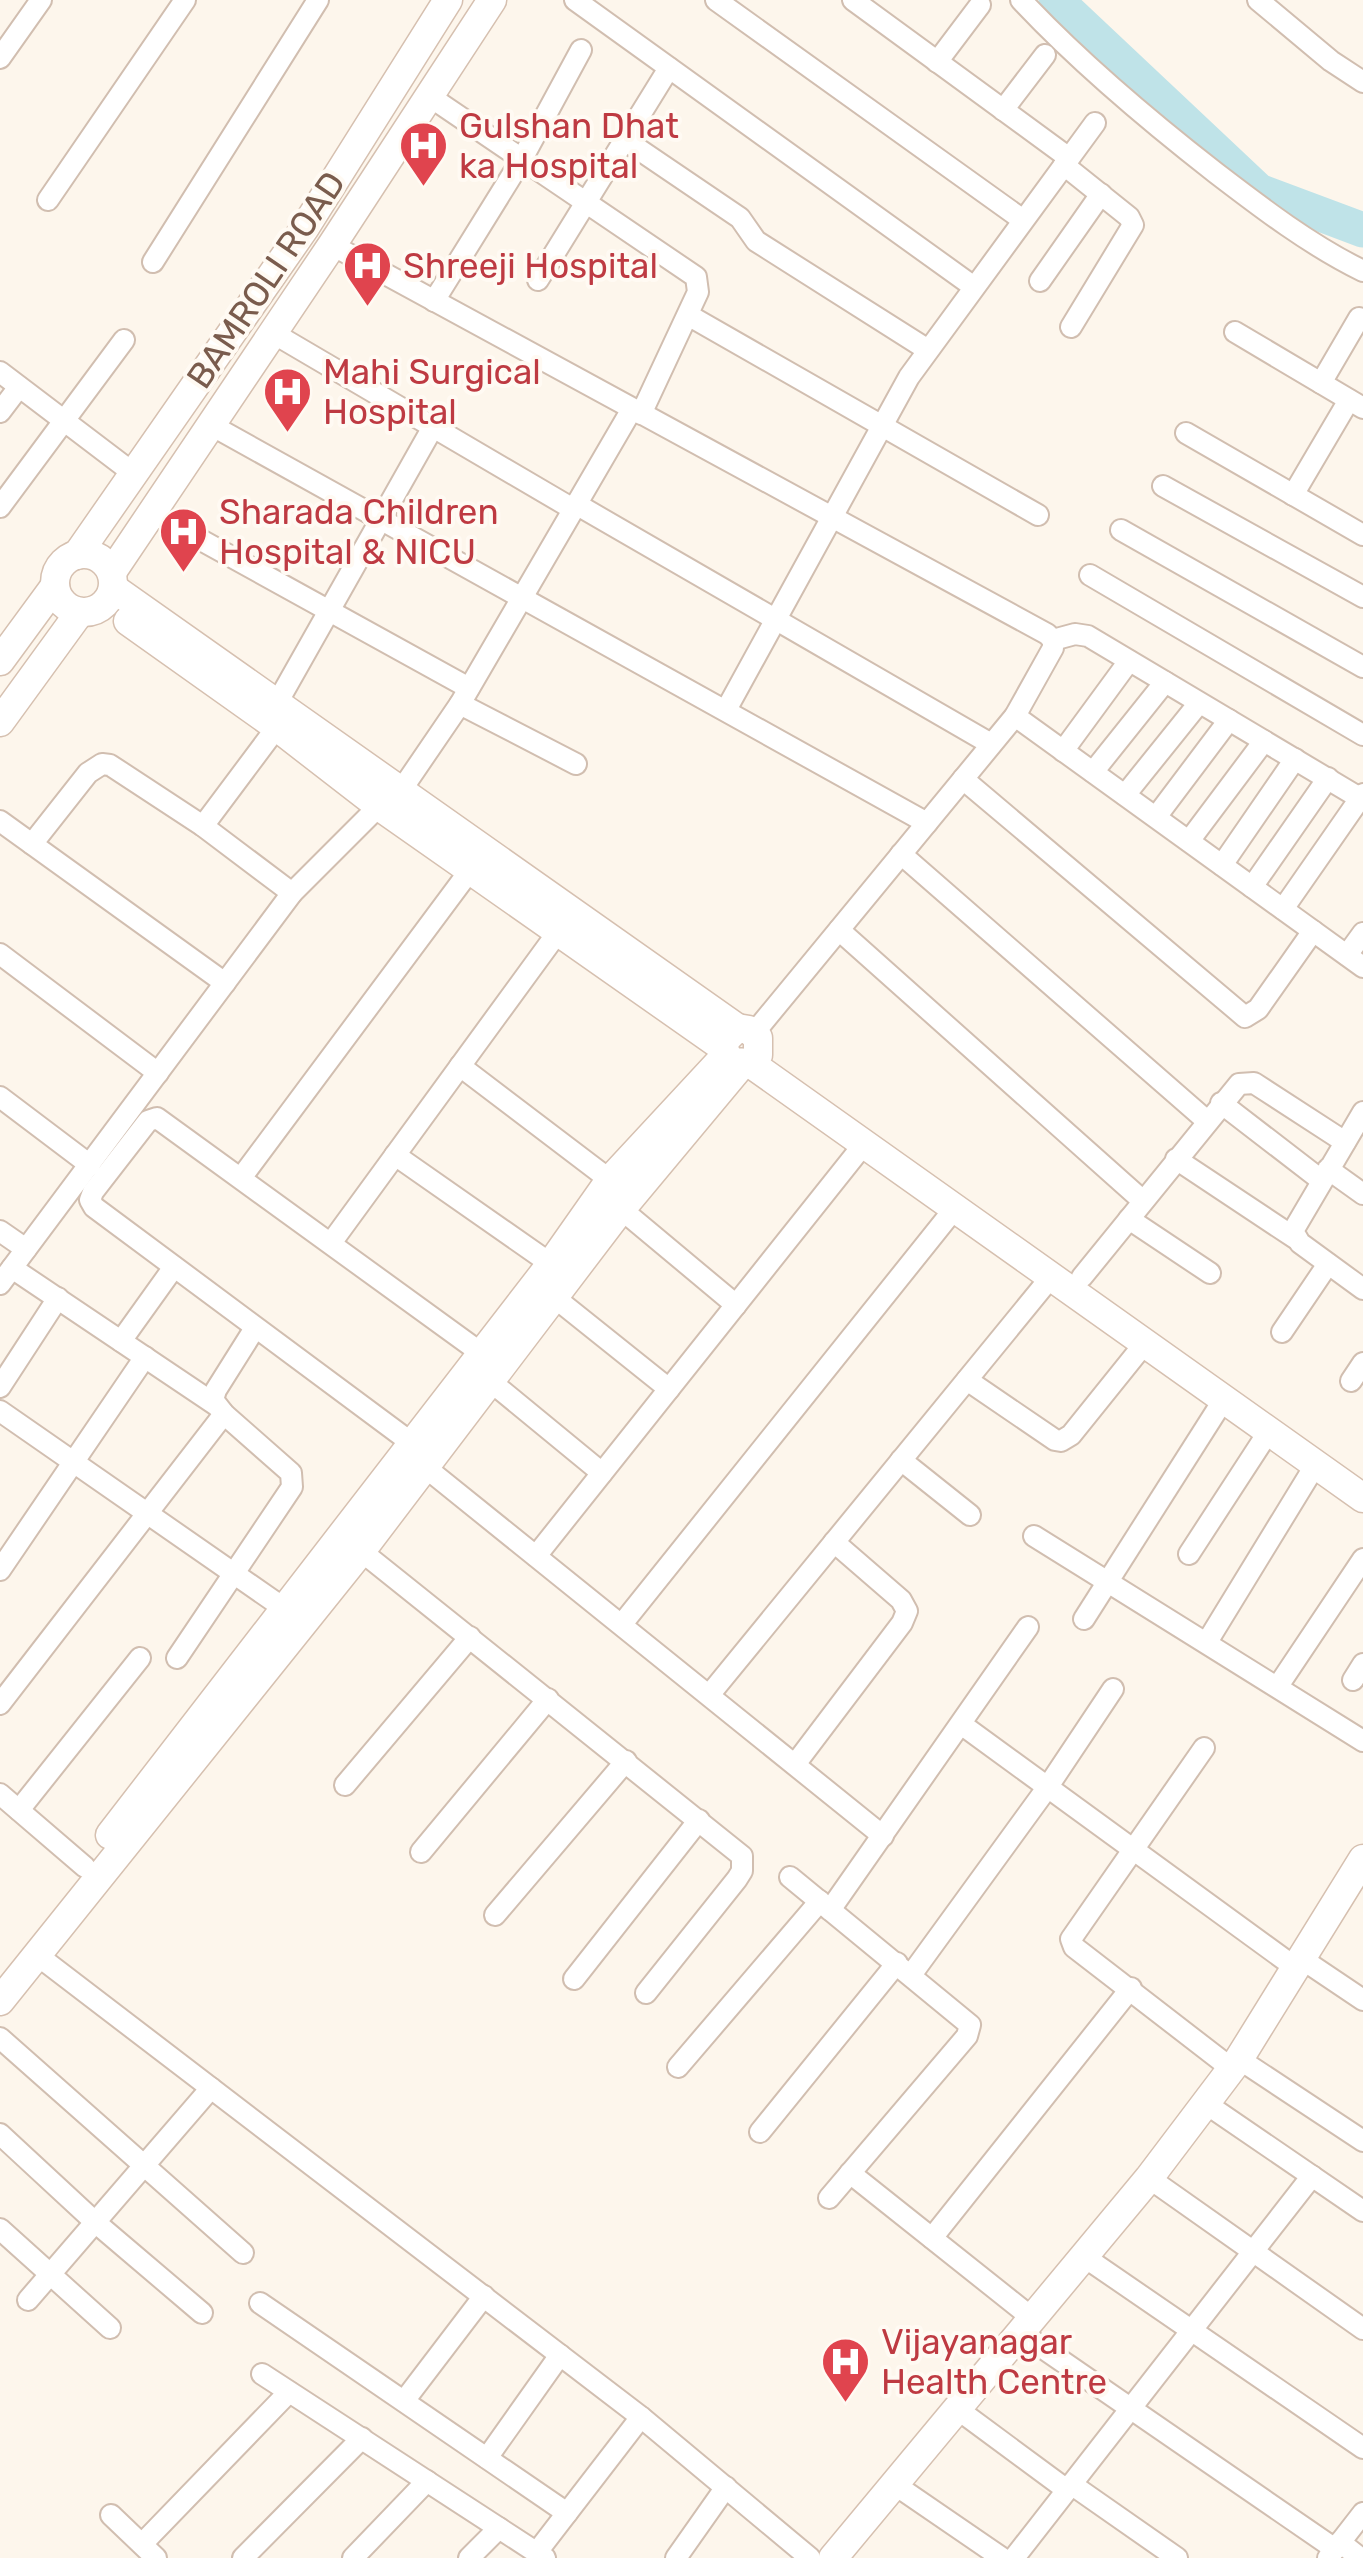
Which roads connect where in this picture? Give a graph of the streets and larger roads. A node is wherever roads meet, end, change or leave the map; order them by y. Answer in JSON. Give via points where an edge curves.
{"nodes":[{"id":1,"x":40,"y":0,"type":"edge"},
{"id":2,"x":185,"y":0,"type":"edge"},
{"id":3,"x":318,"y":0,"type":"edge"},
{"id":4,"x":448,"y":0,"type":"edge"},
{"id":5,"x":492,"y":0,"type":"edge"},
{"id":6,"x":575,"y":0,"type":"edge"},
{"id":7,"x":716,"y":0,"type":"edge"},
{"id":8,"x":852,"y":0,"type":"edge"},
{"id":9,"x":1020,"y":0,"type":"edge"},
{"id":10,"x":1258,"y":0,"type":"edge"},
{"id":11,"x":980,"y":5,"type":"dead end"},
{"id":12,"x":877,"y":7,"type":"edge"},
{"id":13,"x":580,"y":50,"type":"dead end"},
{"id":14,"x":1046,"y":54,"type":"dead end"},
{"id":15,"x":0,"y":58,"type":"edge"},
{"id":16,"x":937,"y":62,"type":"junction"},
{"id":17,"x":669,"y":68,"type":"junction"},
{"id":18,"x":1363,"y":82,"type":"edge"},
{"id":19,"x":429,"y":96,"type":"junction"},
{"id":20,"x":1003,"y":110,"type":"junction"},
{"id":21,"x":1095,"y":123,"type":"dead end"},
{"id":22,"x":625,"y":140,"type":"junction"},
{"id":23,"x":522,"y":159,"type":"junction"},
{"id":24,"x":1066,"y":161,"type":"junction"},
{"id":25,"x":1101,"y":194,"type":"junction"},
{"id":26,"x":48,"y":200,"type":"dead end"},
{"id":27,"x":586,"y":203,"type":"junction"},
{"id":28,"x":1023,"y":220,"type":"junction"},
{"id":29,"x":332,"y":245,"type":"junction"},
{"id":30,"x":154,"y":262,"type":"dead end"},
{"id":31,"x":1363,"y":270,"type":"edge"},
{"id":32,"x":538,"y":280,"type":"dead end"},
{"id":33,"x":1040,"y":281,"type":"dead end"},
{"id":34,"x":974,"y":288,"type":"junction"},
{"id":35,"x":434,"y":301,"type":"junction"},
{"id":36,"x":688,"y":316,"type":"junction"},
{"id":37,"x":1359,"y":318,"type":"dead end"},
{"id":38,"x":1071,"y":328,"type":"dead end"},
{"id":39,"x":1235,"y":332,"type":"dead end"},
{"id":40,"x":273,"y":333,"type":"junction"},
{"id":41,"x":124,"y":340,"type":"dead end"},
{"id":42,"x":928,"y":350,"type":"junction"},
{"id":43,"x":0,"y":372,"type":"edge"},
{"id":44,"x":1320,"y":383,"type":"junction"},
{"id":45,"x":19,"y":387,"type":"junction"},
{"id":46,"x":1356,"y":404,"type":"edge"},
{"id":47,"x":636,"y":411,"type":"junction"},
{"id":48,"x":0,"y":412,"type":"edge"},
{"id":49,"x":63,"y":422,"type":"junction"},
{"id":50,"x":211,"y":425,"type":"junction"},
{"id":51,"x":882,"y":426,"type":"junction"},
{"id":52,"x":433,"y":427,"type":"junction"},
{"id":53,"x":1186,"y":433,"type":"dead end"},
{"id":54,"x":133,"y":474,"type":"junction"},
{"id":55,"x":1163,"y":486,"type":"dead end"},
{"id":56,"x":1294,"y":494,"type":"junction"},
{"id":57,"x":575,"y":506,"type":"junction"},
{"id":58,"x":0,"y":507,"type":"edge"},
{"id":59,"x":152,"y":512,"type":"junction"},
{"id":60,"x":1038,"y":515,"type":"dead end"},
{"id":61,"x":381,"y":518,"type":"junction"},
{"id":62,"x":830,"y":518,"type":"junction"},
{"id":63,"x":1121,"y":530,"type":"dead end"},
{"id":64,"x":1363,"y":535,"type":"edge"},
{"id":65,"x":77,"y":554,"type":"junction"},
{"id":66,"x":1090,"y":575,"type":"dead end"},
{"id":67,"x":55,"y":586,"type":"junction"},
{"id":68,"x":102,"y":594,"type":"junction"},
{"id":69,"x":523,"y":596,"type":"junction"},
{"id":70,"x":1363,"y":597,"type":"edge"},
{"id":71,"x":329,"y":610,"type":"junction"},
{"id":72,"x":774,"y":619,"type":"junction"},
{"id":73,"x":1053,"y":640,"type":"junction"},
{"id":74,"x":0,"y":661,"type":"edge"},
{"id":75,"x":1129,"y":661,"type":"junction"},
{"id":76,"x":1363,"y":666,"type":"edge"},
{"id":77,"x":1165,"y":682,"type":"junction"},
{"id":78,"x":464,"y":696,"type":"junction"},
{"id":79,"x":1200,"y":703,"type":"junction"},
{"id":80,"x":726,"y":710,"type":"junction"},
{"id":81,"x":277,"y":715,"type":"junction"},
{"id":82,"x":1015,"y":716,"type":"junction"},
{"id":83,"x":1229,"y":720,"type":"junction"},
{"id":84,"x":0,"y":722,"type":"edge"},
{"id":85,"x":1363,"y":735,"type":"edge"},
{"id":86,"x":1264,"y":741,"type":"junction"},
{"id":87,"x":992,"y":744,"type":"junction"},
{"id":88,"x":1063,"y":751,"type":"junction"},
{"id":89,"x":1295,"y":759,"type":"junction"},
{"id":90,"x":576,"y":764,"type":"dead end"},
{"id":91,"x":1093,"y":772,"type":"junction"},
{"id":92,"x":1328,"y":778,"type":"junction"},
{"id":93,"x":963,"y":779,"type":"junction"},
{"id":94,"x":1125,"y":795,"type":"junction"},
{"id":95,"x":390,"y":797,"type":"junction"},
{"id":96,"x":1362,"y":797,"type":"edge"},
{"id":97,"x":1156,"y":818,"type":"junction"},
{"id":98,"x":0,"y":821,"type":"edge"},
{"id":99,"x":927,"y":823,"type":"junction"},
{"id":100,"x":203,"y":826,"type":"junction"},
{"id":101,"x":1189,"y":841,"type":"junction"},
{"id":102,"x":32,"y":844,"type":"junction"},
{"id":103,"x":901,"y":854,"type":"junction"},
{"id":104,"x":1222,"y":865,"type":"junction"},
{"id":105,"x":472,"y":869,"type":"junction"},
{"id":106,"x":1252,"y":887,"type":"junction"},
{"id":107,"x":292,"y":893,"type":"junction"},
{"id":108,"x":1283,"y":909,"type":"junction"},
{"id":109,"x":839,"y":930,"type":"junction"},
{"id":110,"x":1314,"y":931,"type":"junction"},
{"id":111,"x":558,"y":932,"type":"junction"},
{"id":112,"x":1363,"y":932,"type":"edge"},
{"id":113,"x":0,"y":954,"type":"edge"},
{"id":114,"x":1355,"y":961,"type":"edge"},
{"id":115,"x":225,"y":983,"type":"junction"},
{"id":116,"x":742,"y":1049,"type":"junction"},
{"id":117,"x":460,"y":1066,"type":"junction"},
{"id":118,"x":158,"y":1073,"type":"junction"},
{"id":119,"x":0,"y":1097,"type":"edge"},
{"id":120,"x":1221,"y":1104,"type":"junction"},
{"id":121,"x":1363,"y":1112,"type":"edge"},
{"id":122,"x":1206,"y":1122,"type":"junction"},
{"id":123,"x":1345,"y":1142,"type":"junction"},
{"id":124,"x":864,"y":1144,"type":"junction"},
{"id":125,"x":395,"y":1155,"type":"junction"},
{"id":126,"x":1176,"y":1159,"type":"junction"},
{"id":127,"x":90,"y":1164,"type":"junction"},
{"id":128,"x":1325,"y":1174,"type":"junction"},
{"id":129,"x":242,"y":1178,"type":"junction"},
{"id":130,"x":610,"y":1180,"type":"junction"},
{"id":131,"x":1363,"y":1194,"type":"edge"},
{"id":132,"x":1143,"y":1201,"type":"junction"},
{"id":133,"x":955,"y":1208,"type":"junction"},
{"id":134,"x":621,"y":1209,"type":"junction"},
{"id":135,"x":1129,"y":1219,"type":"junction"},
{"id":136,"x":0,"y":1230,"type":"edge"},
{"id":137,"x":1295,"y":1238,"type":"junction"},
{"id":138,"x":331,"y":1243,"type":"junction"},
{"id":139,"x":26,"y":1249,"type":"junction"},
{"id":140,"x":550,"y":1264,"type":"junction"},
{"id":141,"x":1328,"y":1264,"type":"junction"},
{"id":142,"x":174,"y":1268,"type":"junction"},
{"id":143,"x":1210,"y":1273,"type":"dead end"},
{"id":144,"x":6,"y":1276,"type":"edge"},
{"id":145,"x":1051,"y":1277,"type":"junction"},
{"id":146,"x":1082,"y":1277,"type":"junction"},
{"id":147,"x":1363,"y":1289,"type":"edge"},
{"id":148,"x":554,"y":1297,"type":"junction"},
{"id":149,"x":58,"y":1298,"type":"junction"},
{"id":150,"x":736,"y":1306,"type":"junction"},
{"id":151,"x":255,"y":1328,"type":"junction"},
{"id":152,"x":1282,"y":1332,"type":"dead end"},
{"id":153,"x":121,"y":1341,"type":"junction"},
{"id":154,"x":1145,"y":1343,"type":"junction"},
{"id":155,"x":481,"y":1353,"type":"junction"},
{"id":156,"x":144,"y":1357,"type":"junction"},
{"id":157,"x":967,"y":1380,"type":"junction"},
{"id":158,"x":490,"y":1382,"type":"junction"},
{"id":159,"x":0,"y":1387,"type":"edge"},
{"id":160,"x":669,"y":1389,"type":"junction"},
{"id":161,"x":1224,"y":1400,"type":"junction"},
{"id":162,"x":220,"y":1410,"type":"junction"},
{"id":163,"x":0,"y":1412,"type":"edge"},
{"id":164,"x":1269,"y":1431,"type":"junction"},
{"id":165,"x":419,"y":1455,"type":"junction"},
{"id":166,"x":901,"y":1460,"type":"junction"},
{"id":167,"x":74,"y":1462,"type":"junction"},
{"id":168,"x":1316,"y":1464,"type":"junction"},
{"id":169,"x":602,"y":1473,"type":"junction"},
{"id":170,"x":1363,"y":1475,"type":"edge"},
{"id":171,"x":1363,"y":1498,"type":"edge"},
{"id":172,"x":148,"y":1512,"type":"junction"},
{"id":173,"x":970,"y":1514,"type":"dead end"},
{"id":174,"x":1034,"y":1536,"type":"dead end"},
{"id":175,"x":834,"y":1542,"type":"junction"},
{"id":176,"x":362,"y":1551,"type":"junction"},
{"id":177,"x":1189,"y":1554,"type":"dead end"},
{"id":178,"x":4,"y":1556,"type":"edge"},
{"id":179,"x":536,"y":1556,"type":"junction"},
{"id":180,"x":1363,"y":1559,"type":"edge"},
{"id":181,"x":234,"y":1573,"type":"junction"},
{"id":182,"x":1109,"y":1581,"type":"junction"},
{"id":183,"x":285,"y":1609,"type":"junction"},
{"id":184,"x":1084,"y":1619,"type":"dead end"},
{"id":185,"x":622,"y":1624,"type":"junction"},
{"id":186,"x":1028,"y":1627,"type":"dead end"},
{"id":187,"x":470,"y":1637,"type":"junction"},
{"id":188,"x":1206,"y":1642,"type":"junction"},
{"id":189,"x":140,"y":1658,"type":"dead end"},
{"id":190,"x":177,"y":1658,"type":"dead end"},
{"id":191,"x":1278,"y":1686,"type":"junction"},
{"id":192,"x":1113,"y":1690,"type":"dead end"},
{"id":193,"x":710,"y":1694,"type":"junction"},
{"id":194,"x":548,"y":1699,"type":"junction"},
{"id":195,"x":0,"y":1704,"type":"edge"},
{"id":196,"x":961,"y":1724,"type":"junction"},
{"id":197,"x":1363,"y":1741,"type":"edge"},
{"id":198,"x":1204,"y":1748,"type":"dead end"},
{"id":199,"x":626,"y":1761,"type":"junction"},
{"id":200,"x":796,"y":1764,"type":"junction"},
{"id":201,"x":346,"y":1785,"type":"dead end"},
{"id":202,"x":1046,"y":1788,"type":"junction"},
{"id":203,"x":0,"y":1794,"type":"edge"},
{"id":204,"x":19,"y":1810,"type":"junction"},
{"id":205,"x":699,"y":1820,"type":"junction"},
{"id":206,"x":884,"y":1836,"type":"junction"},
{"id":207,"x":1133,"y":1850,"type":"junction"},
{"id":208,"x":421,"y":1852,"type":"dead end"},
{"id":209,"x":1363,"y":1859,"type":"edge"},
{"id":210,"x":85,"y":1867,"type":"junction"},
{"id":211,"x":790,"y":1877,"type":"dead end"},
{"id":212,"x":825,"y":1906,"type":"junction"},
{"id":213,"x":495,"y":1915,"type":"dead end"},
{"id":214,"x":37,"y":1955,"type":"junction"},
{"id":215,"x":1299,"y":1964,"type":"junction"},
{"id":216,"x":904,"y":1969,"type":"junction"},
{"id":217,"x":0,"y":1973,"type":"edge"},
{"id":218,"x":574,"y":1979,"type":"dead end"},
{"id":219,"x":1131,"y":1988,"type":"junction"},
{"id":220,"x":646,"y":1992,"type":"dead end"},
{"id":221,"x":1363,"y":2000,"type":"edge"},
{"id":222,"x":0,"y":2001,"type":"edge"},
{"id":223,"x":0,"y":2038,"type":"edge"},
{"id":224,"x":1235,"y":2064,"type":"junction"},
{"id":225,"x":678,"y":2067,"type":"dead end"},
{"id":226,"x":211,"y":2088,"type":"junction"},
{"id":227,"x":1205,"y":2103,"type":"junction"},
{"id":228,"x":760,"y":2132,"type":"dead end"},
{"id":229,"x":0,"y":2134,"type":"edge"},
{"id":230,"x":1363,"y":2142,"type":"edge"},
{"id":231,"x":143,"y":2166,"type":"junction"},
{"id":232,"x":850,"y":2173,"type":"junction"},
{"id":233,"x":1312,"y":2176,"type":"junction"},
{"id":234,"x":1150,"y":2178,"type":"junction"},
{"id":235,"x":829,"y":2198,"type":"dead end"},
{"id":236,"x":1363,"y":2211,"type":"edge"},
{"id":237,"x":95,"y":2222,"type":"junction"},
{"id":238,"x":0,"y":2228,"type":"edge"},
{"id":239,"x":932,"y":2238,"type":"junction"},
{"id":240,"x":1253,"y":2252,"type":"junction"},
{"id":241,"x":243,"y":2253,"type":"dead end"},
{"id":242,"x":1086,"y":2258,"type":"junction"},
{"id":243,"x":52,"y":2273,"type":"junction"},
{"id":244,"x":484,"y":2296,"type":"junction"},
{"id":245,"x":28,"y":2300,"type":"dead end"},
{"id":246,"x":260,"y":2303,"type":"dead end"},
{"id":247,"x":202,"y":2314,"type":"dead end"},
{"id":248,"x":1026,"y":2325,"type":"junction"},
{"id":249,"x":110,"y":2328,"type":"dead end"},
{"id":250,"x":1363,"y":2329,"type":"edge"},
{"id":251,"x":1190,"y":2332,"type":"junction"},
{"id":252,"x":560,"y":2355,"type":"junction"},
{"id":253,"x":262,"y":2374,"type":"dead end"},
{"id":254,"x":289,"y":2392,"type":"junction"},
{"id":255,"x":404,"y":2401,"type":"junction"},
{"id":256,"x":956,"y":2408,"type":"junction"},
{"id":257,"x":1130,"y":2409,"type":"junction"},
{"id":258,"x":641,"y":2417,"type":"junction"},
{"id":259,"x":362,"y":2438,"type":"junction"},
{"id":260,"x":1363,"y":2448,"type":"edge"},
{"id":261,"x":487,"y":2458,"type":"junction"},
{"id":262,"x":428,"y":2481,"type":"junction"},
{"id":263,"x":894,"y":2484,"type":"junction"},
{"id":264,"x":726,"y":2487,"type":"junction"},
{"id":265,"x":1069,"y":2487,"type":"junction"},
{"id":266,"x":1363,"y":2512,"type":"edge"},
{"id":267,"x":567,"y":2513,"type":"junction"},
{"id":268,"x":111,"y":2514,"type":"dead end"},
{"id":269,"x":499,"y":2528,"type":"junction"},
{"id":270,"x":1334,"y":2550,"type":"edge"},
{"id":271,"x":149,"y":2551,"type":"edge"},
{"id":272,"x":541,"y":2555,"type":"edge"},
{"id":273,"x":243,"y":2558,"type":"edge"},
{"id":274,"x":354,"y":2558,"type":"edge"},
{"id":275,"x":469,"y":2558,"type":"edge"},
{"id":276,"x":676,"y":2558,"type":"edge"},
{"id":277,"x":828,"y":2558,"type":"edge"},
{"id":278,"x":1002,"y":2558,"type":"edge"},
{"id":279,"x":1014,"y":2558,"type":"edge"},
{"id":280,"x":1177,"y":2558,"type":"edge"},
{"id":281,"x":1360,"y":2558,"type":"edge"}],
"edges":[{"from":1,"to":15,"type":"street"},
{"from":2,"to":26,"type":"street"},
{"from":3,"to":30,"type":"street"},
{"from":4,"to":54,"type":"street","name":"BAMROLI ROAD","via":[[304,229]]},
{"from":5,"to":19,"type":"street","name":"BAMROLI ROAD"},
{"from":6,"to":17,"type":"street"},
{"from":7,"to":28,"type":"street"},
{"from":8,"to":12,"type":"street"},
{"from":9,"to":31,"type":"street","via":[[1194,156],[1266,212]]},
{"from":10,"to":18,"type":"street"},
{"from":11,"to":16,"type":"street"},
{"from":12,"to":16,"type":"street"},
{"from":13,"to":23,"type":"street"},
{"from":14,"to":20,"type":"street"},
{"from":16,"to":20,"type":"street"},
{"from":17,"to":22,"type":"street"},
{"from":17,"to":34,"type":"street"},
{"from":19,"to":23,"type":"street"},
{"from":19,"to":29,"type":"street","name":"BAMROLI ROAD"},
{"from":20,"to":24,"type":"street"},
{"from":21,"to":24,"type":"street"},
{"from":22,"to":27,"type":"street"},
{"from":22,"to":42,"type":"street","via":[[740,218],[756,241]]},
{"from":23,"to":27,"type":"street"},
{"from":23,"to":35,"type":"street"},
{"from":24,"to":25,"type":"street"},
{"from":24,"to":28,"type":"street"},
{"from":25,"to":33,"type":"street"},
{"from":25,"to":38,"type":"street","via":[[1133,225]]},
{"from":27,"to":32,"type":"street"},
{"from":27,"to":36,"type":"street","via":[[696,278]]},
{"from":28,"to":34,"type":"street"},
{"from":29,"to":35,"type":"street"},
{"from":29,"to":40,"type":"street","name":"BAMROLI ROAD"},
{"from":34,"to":42,"type":"street"},
{"from":35,"to":47,"type":"street"},
{"from":36,"to":47,"type":"street"},
{"from":36,"to":51,"type":"street"},
{"from":37,"to":44,"type":"street"},
{"from":39,"to":44,"type":"street"},
{"from":40,"to":50,"type":"street","name":"BAMROLI ROAD"},
{"from":40,"to":52,"type":"street"},
{"from":41,"to":49,"type":"street"},
{"from":42,"to":51,"type":"street"},
{"from":43,"to":45,"type":"street"},
{"from":44,"to":46,"type":"street"},
{"from":45,"to":48,"type":"street"},
{"from":45,"to":49,"type":"street"},
{"from":46,"to":56,"type":"street"},
{"from":47,"to":57,"type":"street"},
{"from":47,"to":62,"type":"street"},
{"from":49,"to":54,"type":"street"},
{"from":49,"to":58,"type":"street"},
{"from":50,"to":59,"type":"street","name":"BAMROLI ROAD"},
{"from":50,"to":61,"type":"street"},
{"from":51,"to":60,"type":"street"},
{"from":51,"to":62,"type":"street"},
{"from":52,"to":57,"type":"street"},
{"from":52,"to":61,"type":"street"},
{"from":53,"to":56,"type":"street"},
{"from":54,"to":65,"type":"street","name":"BAMROLI ROAD"},
{"from":55,"to":70,"type":"street"},
{"from":56,"to":64,"type":"street"},
{"from":57,"to":69,"type":"street"},
{"from":57,"to":72,"type":"street"},
{"from":59,"to":68,"type":"street","name":"BAMROLI ROAD"},
{"from":59,"to":71,"type":"street"},
{"from":61,"to":69,"type":"street"},
{"from":61,"to":71,"type":"street"},
{"from":62,"to":72,"type":"street"},
{"from":62,"to":73,"type":"street"},
{"from":63,"to":76,"type":"street"},
{"from":65,"to":67,"type":"street","name":"BAMROLI ROAD","via":[[59,568]]},
{"from":65,"to":68,"type":"street","via":[[98,557]]},
{"from":66,"to":85,"type":"street"},
{"from":67,"to":68,"type":"street","via":[[62,602]]},
{"from":67,"to":74,"type":"street"},
{"from":68,"to":81,"type":"street"},
{"from":68,"to":84,"type":"street","name":"BAMROLI ROAD"},
{"from":69,"to":78,"type":"street"},
{"from":69,"to":80,"type":"street"},
{"from":71,"to":78,"type":"street"},
{"from":71,"to":81,"type":"street"},
{"from":72,"to":80,"type":"street"},
{"from":72,"to":87,"type":"street"},
{"from":73,"to":75,"type":"street","via":[[1081,634]]},
{"from":73,"to":82,"type":"street"},
{"from":75,"to":77,"type":"street"},
{"from":75,"to":88,"type":"street"},
{"from":77,"to":79,"type":"street"},
{"from":77,"to":91,"type":"street"},
{"from":78,"to":90,"type":"street"},
{"from":78,"to":95,"type":"street"},
{"from":79,"to":83,"type":"street"},
{"from":79,"to":94,"type":"street"},
{"from":80,"to":99,"type":"street"},
{"from":81,"to":95,"type":"street"},
{"from":81,"to":100,"type":"street"},
{"from":82,"to":87,"type":"street"},
{"from":82,"to":88,"type":"street"},
{"from":83,"to":86,"type":"street"},
{"from":83,"to":97,"type":"street"},
{"from":86,"to":89,"type":"street"},
{"from":86,"to":101,"type":"street"},
{"from":87,"to":93,"type":"street"},
{"from":88,"to":91,"type":"street"},
{"from":89,"to":92,"type":"street"},
{"from":89,"to":104,"type":"street"},
{"from":91,"to":94,"type":"street"},
{"from":92,"to":96,"type":"street"},
{"from":92,"to":106,"type":"street"},
{"from":93,"to":99,"type":"street"},
{"from":93,"to":110,"type":"street","via":[[1245,1017],[1258,1009]]},
{"from":94,"to":97,"type":"street"},
{"from":95,"to":105,"type":"street"},
{"from":95,"to":107,"type":"street"},
{"from":95,"to":116,"type":"street"},
{"from":96,"to":108,"type":"street"},
{"from":97,"to":101,"type":"street"},
{"from":98,"to":102,"type":"street"},
{"from":99,"to":103,"type":"street"},
{"from":100,"to":102,"type":"street","via":[[102,764]]},
{"from":100,"to":107,"type":"street"},
{"from":101,"to":104,"type":"street"},
{"from":102,"to":115,"type":"street"},
{"from":103,"to":109,"type":"street"},
{"from":103,"to":122,"type":"street"},
{"from":104,"to":106,"type":"street"},
{"from":105,"to":111,"type":"street"},
{"from":105,"to":129,"type":"street"},
{"from":106,"to":108,"type":"street"},
{"from":107,"to":115,"type":"street"},
{"from":108,"to":110,"type":"street"},
{"from":109,"to":116,"type":"street"},
{"from":109,"to":132,"type":"street"},
{"from":110,"to":114,"type":"street"},
{"from":111,"to":116,"type":"street"},
{"from":111,"to":117,"type":"street"},
{"from":112,"to":114,"type":"street"},
{"from":113,"to":118,"type":"street"},
{"from":115,"to":118,"type":"street"},
{"from":116,"to":124,"type":"street"},
{"from":116,"to":130,"type":"street"},
{"from":116,"to":134,"type":"street"},
{"from":116,"to":146,"type":"street"},
{"from":117,"to":125,"type":"street"},
{"from":117,"to":130,"type":"street"},
{"from":118,"to":127,"type":"street"},
{"from":119,"to":127,"type":"street"},
{"from":120,"to":122,"type":"street"},
{"from":120,"to":123,"type":"street","via":[[1238,1084],[1254,1083]]},
{"from":120,"to":128,"type":"street"},
{"from":121,"to":123,"type":"street"},
{"from":122,"to":126,"type":"street"},
{"from":123,"to":128,"type":"street"},
{"from":124,"to":133,"type":"street"},
{"from":124,"to":150,"type":"street"},
{"from":125,"to":138,"type":"street"},
{"from":125,"to":140,"type":"street"},
{"from":126,"to":132,"type":"street"},
{"from":126,"to":137,"type":"street"},
{"from":127,"to":139,"type":"street"},
{"from":128,"to":131,"type":"street"},
{"from":128,"to":137,"type":"street","via":[[1295,1223]]},
{"from":129,"to":138,"type":"street"},
{"from":129,"to":142,"type":"street","via":[[153,1118],[96,1187],[94,1207]]},
{"from":130,"to":140,"type":"street"},
{"from":132,"to":135,"type":"street"},
{"from":133,"to":145,"type":"street"},
{"from":133,"to":185,"type":"street"},
{"from":134,"to":148,"type":"street"},
{"from":134,"to":150,"type":"street"},
{"from":135,"to":143,"type":"street"},
{"from":135,"to":146,"type":"street"},
{"from":136,"to":139,"type":"street"},
{"from":137,"to":141,"type":"street"},
{"from":138,"to":155,"type":"street"},
{"from":139,"to":144,"type":"street"},
{"from":140,"to":155,"type":"street"},
{"from":141,"to":147,"type":"street"},
{"from":141,"to":152,"type":"street"},
{"from":142,"to":151,"type":"street"},
{"from":142,"to":153,"type":"street"},
{"from":144,"to":149,"type":"street"},
{"from":145,"to":154,"type":"street"},
{"from":145,"to":157,"type":"street"},
{"from":146,"to":170,"type":"street"},
{"from":148,"to":158,"type":"street"},
{"from":148,"to":160,"type":"street"},
{"from":149,"to":153,"type":"street"},
{"from":149,"to":159,"type":"street"},
{"from":150,"to":160,"type":"street"},
{"from":151,"to":162,"type":"street","via":[[216,1390]]},
{"from":151,"to":165,"type":"street"},
{"from":153,"to":156,"type":"street"},
{"from":154,"to":157,"type":"street","via":[[1061,1442]]},
{"from":154,"to":161,"type":"street"},
{"from":155,"to":165,"type":"street"},
{"from":156,"to":162,"type":"street"},
{"from":156,"to":167,"type":"street"},
{"from":157,"to":166,"type":"street"},
{"from":158,"to":165,"type":"street"},
{"from":158,"to":169,"type":"street"},
{"from":160,"to":169,"type":"street"},
{"from":161,"to":164,"type":"street"},
{"from":161,"to":182,"type":"street"},
{"from":162,"to":172,"type":"street"},
{"from":162,"to":181,"type":"street","via":[[294,1479]]},
{"from":163,"to":167,"type":"street"},
{"from":164,"to":168,"type":"street"},
{"from":164,"to":177,"type":"street"},
{"from":165,"to":176,"type":"street"},
{"from":165,"to":179,"type":"street"},
{"from":165,"to":183,"type":"street"},
{"from":166,"to":173,"type":"street"},
{"from":166,"to":175,"type":"street"},
{"from":167,"to":172,"type":"street"},
{"from":167,"to":178,"type":"street"},
{"from":168,"to":171,"type":"street"},
{"from":168,"to":188,"type":"street"},
{"from":169,"to":179,"type":"street"},
{"from":172,"to":181,"type":"street"},
{"from":172,"to":195,"type":"street"},
{"from":174,"to":182,"type":"street"},
{"from":175,"to":193,"type":"street"},
{"from":175,"to":200,"type":"street","via":[[907,1611]]},
{"from":176,"to":187,"type":"street"},
{"from":176,"to":214,"type":"street"},
{"from":179,"to":185,"type":"street"},
{"from":180,"to":191,"type":"street"},
{"from":181,"to":183,"type":"street"},
{"from":181,"to":190,"type":"street"},
{"from":182,"to":184,"type":"street"},
{"from":182,"to":188,"type":"street"},
{"from":183,"to":210,"type":"street"},
{"from":185,"to":193,"type":"street"},
{"from":186,"to":196,"type":"street"},
{"from":187,"to":194,"type":"street"},
{"from":187,"to":201,"type":"street"},
{"from":188,"to":191,"type":"street"},
{"from":189,"to":204,"type":"street"},
{"from":191,"to":197,"type":"street"},
{"from":192,"to":202,"type":"street"},
{"from":193,"to":200,"type":"street"},
{"from":194,"to":199,"type":"street"},
{"from":194,"to":208,"type":"street"},
{"from":196,"to":202,"type":"street"},
{"from":196,"to":206,"type":"street"},
{"from":198,"to":207,"type":"street"},
{"from":199,"to":205,"type":"street"},
{"from":199,"to":213,"type":"street"},
{"from":200,"to":206,"type":"street"},
{"from":202,"to":207,"type":"street"},
{"from":202,"to":216,"type":"street"},
{"from":203,"to":204,"type":"street"},
{"from":204,"to":210,"type":"street"},
{"from":205,"to":218,"type":"street"},
{"from":205,"to":220,"type":"street","via":[[742,1856],[742,1871]]},
{"from":206,"to":212,"type":"street"},
{"from":207,"to":215,"type":"street"},
{"from":207,"to":219,"type":"street","via":[[1072,1939]]},
{"from":209,"to":215,"type":"street"},
{"from":210,"to":217,"type":"street"},
{"from":211,"to":212,"type":"street"},
{"from":212,"to":216,"type":"street"},
{"from":212,"to":225,"type":"street"},
{"from":214,"to":222,"type":"street"},
{"from":214,"to":226,"type":"street"},
{"from":215,"to":221,"type":"street"},
{"from":215,"to":224,"type":"street"},
{"from":216,"to":228,"type":"street"},
{"from":216,"to":232,"type":"street","via":[[968,2020],[970,2030]]},
{"from":219,"to":224,"type":"street"},
{"from":219,"to":239,"type":"street"},
{"from":223,"to":231,"type":"street"},
{"from":224,"to":227,"type":"street"},
{"from":224,"to":230,"type":"street"},
{"from":226,"to":231,"type":"street"},
{"from":226,"to":244,"type":"street"},
{"from":227,"to":233,"type":"street"},
{"from":227,"to":234,"type":"street"},
{"from":229,"to":237,"type":"street"},
{"from":231,"to":237,"type":"street"},
{"from":231,"to":241,"type":"street"},
{"from":232,"to":235,"type":"street"},
{"from":232,"to":239,"type":"street"},
{"from":233,"to":236,"type":"street"},
{"from":233,"to":240,"type":"street"},
{"from":234,"to":240,"type":"street"},
{"from":234,"to":242,"type":"street"},
{"from":237,"to":243,"type":"street"},
{"from":237,"to":247,"type":"street"},
{"from":238,"to":243,"type":"street"},
{"from":239,"to":248,"type":"street"},
{"from":240,"to":250,"type":"street"},
{"from":240,"to":251,"type":"street"},
{"from":242,"to":248,"type":"street"},
{"from":242,"to":251,"type":"street"},
{"from":243,"to":245,"type":"street"},
{"from":243,"to":249,"type":"street"},
{"from":244,"to":252,"type":"street"},
{"from":244,"to":255,"type":"street"},
{"from":246,"to":255,"type":"street"},
{"from":248,"to":256,"type":"street"},
{"from":248,"to":257,"type":"street"},
{"from":251,"to":257,"type":"street"},
{"from":251,"to":260,"type":"street"},
{"from":252,"to":258,"type":"street"},
{"from":252,"to":261,"type":"street"},
{"from":253,"to":254,"type":"street"},
{"from":254,"to":259,"type":"street"},
{"from":254,"to":271,"type":"street"},
{"from":255,"to":261,"type":"street"},
{"from":256,"to":263,"type":"street"},
{"from":256,"to":265,"type":"street"},
{"from":257,"to":265,"type":"street"},
{"from":257,"to":270,"type":"street"},
{"from":258,"to":264,"type":"street"},
{"from":258,"to":267,"type":"street"},
{"from":259,"to":262,"type":"street"},
{"from":259,"to":273,"type":"street"},
{"from":261,"to":267,"type":"street"},
{"from":262,"to":269,"type":"street"},
{"from":262,"to":274,"type":"street"},
{"from":263,"to":277,"type":"street"},
{"from":263,"to":278,"type":"street"},
{"from":264,"to":276,"type":"street"},
{"from":264,"to":277,"type":"street"},
{"from":265,"to":279,"type":"street"},
{"from":265,"to":280,"type":"street"},
{"from":266,"to":270,"type":"street"},
{"from":267,"to":272,"type":"street"},
{"from":268,"to":271,"type":"street"},
{"from":269,"to":272,"type":"street"},
{"from":269,"to":275,"type":"street"},
{"from":270,"to":281,"type":"street"}]}
